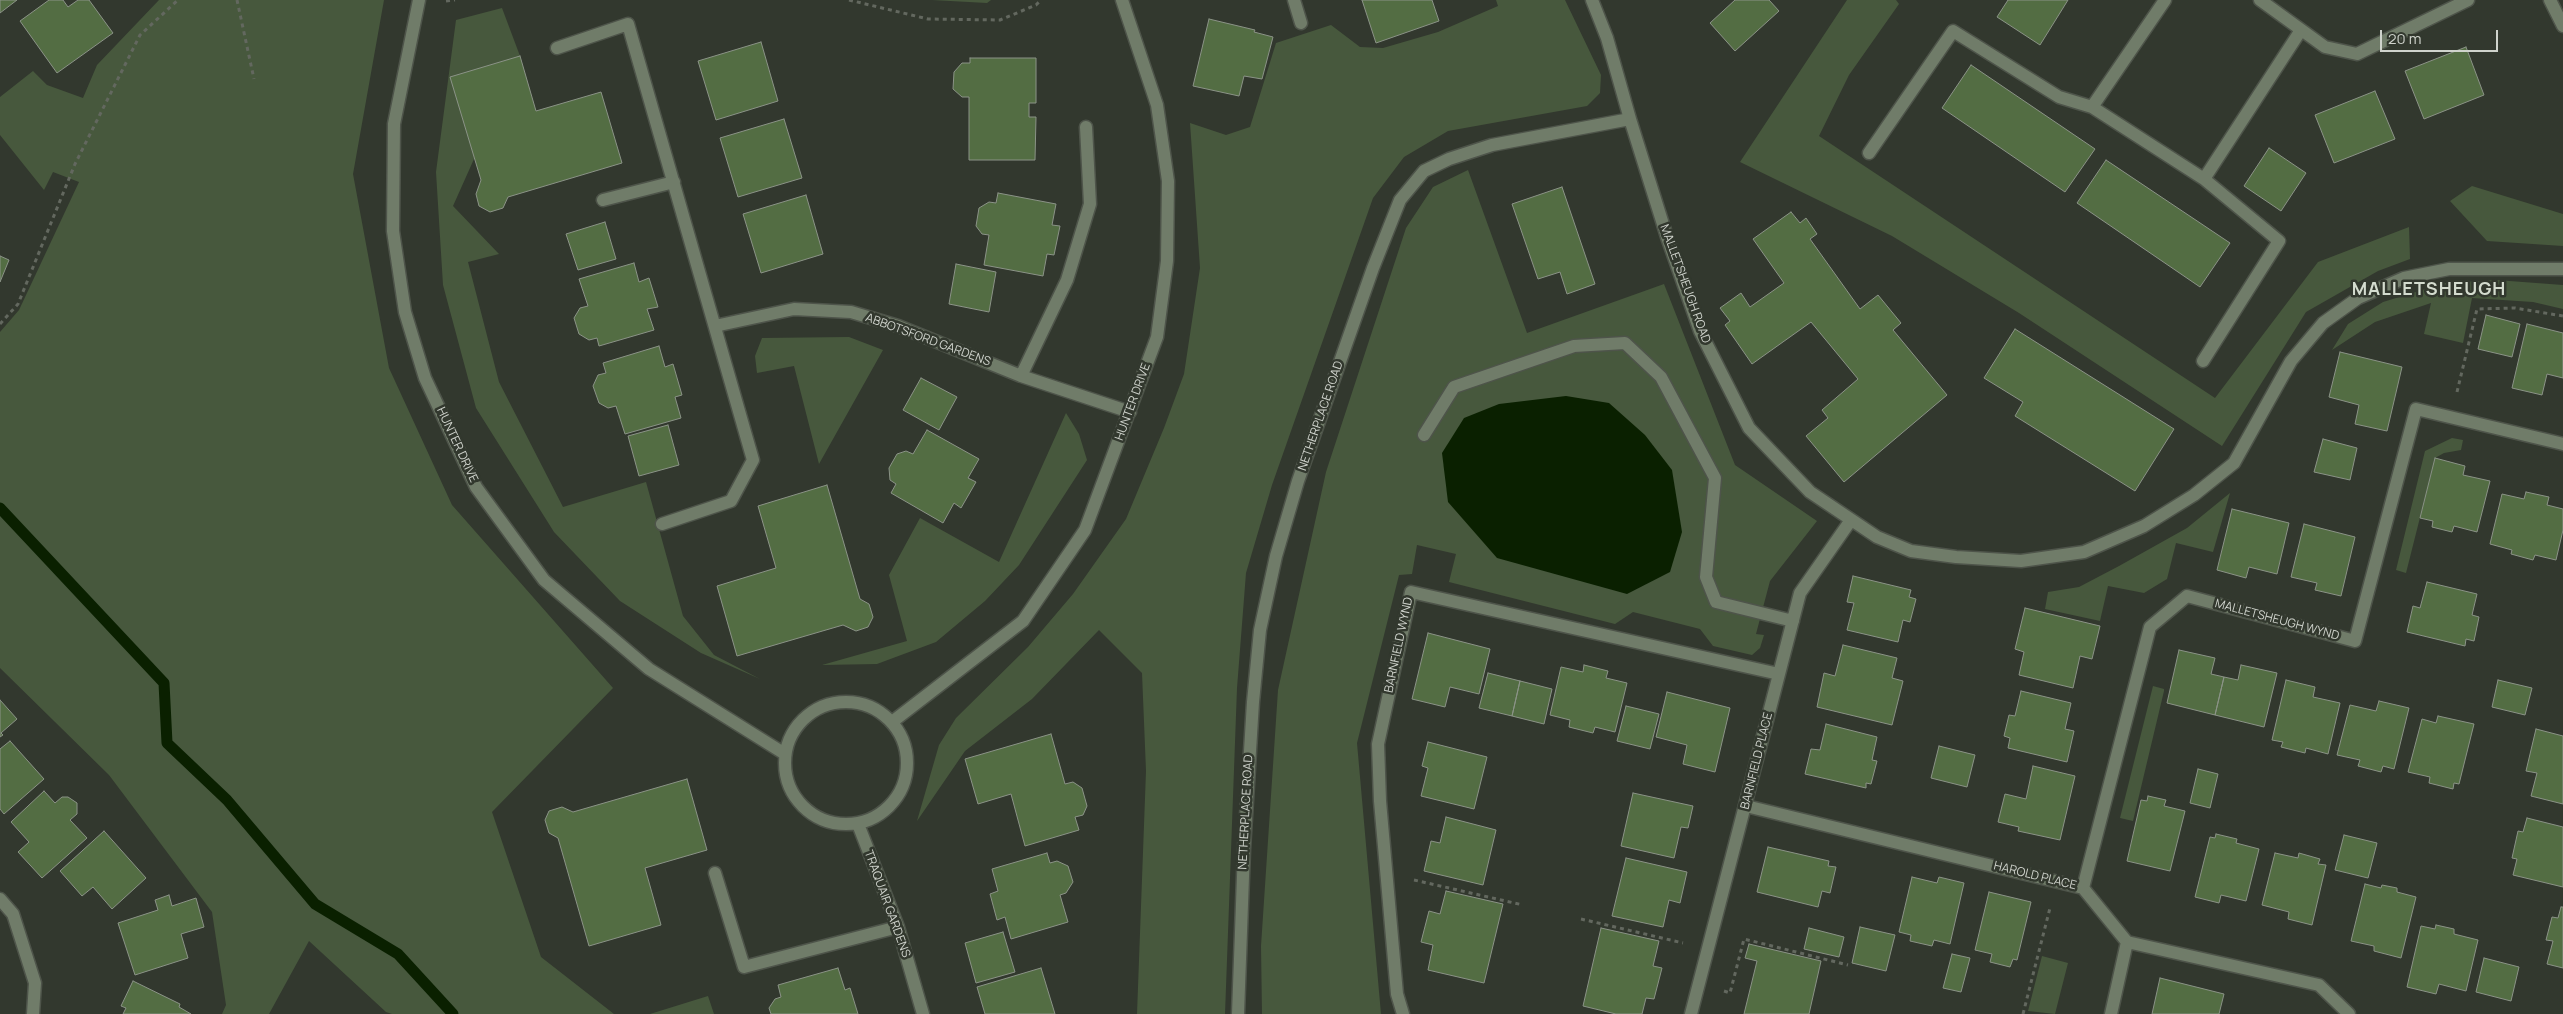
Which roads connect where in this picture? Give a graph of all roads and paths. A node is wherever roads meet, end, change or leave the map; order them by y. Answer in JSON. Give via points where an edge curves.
{"nodes":[{"id":1,"x":178,"y":0,"type":"edge"},
{"id":2,"x":237,"y":0,"type":"edge"},
{"id":3,"x":419,"y":0,"type":"edge"},
{"id":4,"x":849,"y":0,"type":"edge"},
{"id":5,"x":1041,"y":0,"type":"edge"},
{"id":6,"x":1122,"y":0,"type":"edge"},
{"id":7,"x":1294,"y":0,"type":"edge"},
{"id":8,"x":1592,"y":0,"type":"edge"},
{"id":9,"x":2165,"y":0,"type":"edge"},
{"id":10,"x":2260,"y":0,"type":"edge"},
{"id":11,"x":2468,"y":0,"type":"edge"},
{"id":12,"x":2550,"y":0,"type":"edge"},
{"id":13,"x":1301,"y":22,"type":"dead end"},
{"id":14,"x":2563,"y":26,"type":"edge"},
{"id":15,"x":2301,"y":30,"type":"junction"},
{"id":16,"x":557,"y":48,"type":"dead end"},
{"id":17,"x":254,"y":79,"type":"dead end"},
{"id":18,"x":2092,"y":108,"type":"junction"},
{"id":19,"x":1630,"y":119,"type":"junction"},
{"id":20,"x":1086,"y":127,"type":"dead end"},
{"id":21,"x":1869,"y":153,"type":"dead end"},
{"id":22,"x":2204,"y":179,"type":"junction"},
{"id":23,"x":674,"y":182,"type":"junction"},
{"id":24,"x":603,"y":200,"type":"dead end"},
{"id":25,"x":2563,"y":269,"type":"edge"},
{"id":26,"x":2563,"y":316,"type":"edge"},
{"id":27,"x":0,"y":324,"type":"edge"},
{"id":28,"x":715,"y":326,"type":"junction"},
{"id":29,"x":2203,"y":361,"type":"dead end"},
{"id":30,"x":1021,"y":376,"type":"junction"},
{"id":31,"x":1130,"y":412,"type":"junction"},
{"id":32,"x":2451,"y":418,"type":"junction"},
{"id":33,"x":1424,"y":435,"type":"dead end"},
{"id":34,"x":2563,"y":444,"type":"edge"},
{"id":35,"x":1851,"y":520,"type":"junction"},
{"id":36,"x":662,"y":524,"type":"dead end"},
{"id":37,"x":1792,"y":621,"type":"junction"},
{"id":38,"x":1779,"y":674,"type":"junction"},
{"id":39,"x":892,"y":722,"type":"junction"},
{"id":40,"x":785,"y":754,"type":"junction"},
{"id":41,"x":1746,"y":806,"type":"junction"},
{"id":42,"x":858,"y":824,"type":"junction"},
{"id":43,"x":715,"y":873,"type":"dead end"},
{"id":44,"x":1387,"y":874,"type":"junction"},
{"id":45,"x":2056,"y":882,"type":"junction"},
{"id":46,"x":2083,"y":888,"type":"junction"},
{"id":47,"x":0,"y":899,"type":"edge"},
{"id":48,"x":1523,"y":904,"type":"dead end"},
{"id":49,"x":1581,"y":919,"type":"dead end"},
{"id":50,"x":898,"y":927,"type":"junction"},
{"id":51,"x":2127,"y":942,"type":"junction"},
{"id":52,"x":1708,"y":949,"type":"junction"},
{"id":53,"x":1848,"y":965,"type":"dead end"},
{"id":54,"x":1699,"y":984,"type":"junction"},
{"id":55,"x":33,"y":1014,"type":"edge"},
{"id":56,"x":923,"y":1014,"type":"edge"},
{"id":57,"x":1238,"y":1014,"type":"edge"},
{"id":58,"x":1403,"y":1014,"type":"edge"},
{"id":59,"x":1691,"y":1014,"type":"edge"},
{"id":60,"x":2023,"y":1014,"type":"edge"},
{"id":61,"x":2111,"y":1014,"type":"edge"},
{"id":62,"x":2349,"y":1014,"type":"edge"}],
"edges":[{"from":1,"to":27,"type":"path","via":[[140,35],[75,164],[18,304]]},
{"from":2,"to":17,"type":"path"},
{"from":3,"to":40,"type":"street","name":"HUNTER DRIVE","via":[[394,124],[393,231],[405,312],[426,378],[476,486],[544,580],[649,669]]},
{"from":4,"to":5,"type":"path","via":[[928,19],[1000,20]]},
{"from":6,"to":31,"type":"street","name":"HUNTER DRIVE","via":[[1156,104],[1168,181],[1167,261],[1157,337]]},
{"from":7,"to":13,"type":"street"},
{"from":8,"to":19,"type":"street","via":[[1607,38]]},
{"from":9,"to":18,"type":"street"},
{"from":10,"to":15,"type":"street"},
{"from":11,"to":15,"type":"street","via":[[2357,54],[2325,47]]},
{"from":12,"to":14,"type":"street"},
{"from":15,"to":22,"type":"street"},
{"from":16,"to":23,"type":"street","via":[[628,24]]},
{"from":18,"to":21,"type":"street","via":[[2059,97],[1953,31]]},
{"from":18,"to":22,"type":"street"},
{"from":19,"to":35,"type":"street","name":"MALLETSHEUGH ROAD","via":[[1700,331],[1749,428],[1810,492]]},
{"from":19,"to":57,"type":"street","name":"NETHERPLACE ROAD","via":[[1492,145],[1449,158],[1424,171],[1400,200],[1298,481],[1276,556],[1260,630],[1245,829]]},
{"from":20,"to":30,"type":"street","via":[[1090,204],[1067,280]]},
{"from":22,"to":29,"type":"street","via":[[2279,241]]},
{"from":23,"to":24,"type":"street"},
{"from":23,"to":28,"type":"street"},
{"from":25,"to":35,"type":"street","name":"MALLETSHEUGH ROAD","via":[[2449,269],[2404,278],[2358,298],[2324,323],[2291,361],[2234,463],[2194,495],[2144,526],[2084,552],[2021,561],[1956,558],[1911,551],[1877,537]]},
{"from":26,"to":32,"type":"path","via":[[2514,308],[2477,309]]},
{"from":28,"to":30,"type":"street","name":"ABBOTSFORD GARDENS","via":[[794,309],[851,312],[898,326]]},
{"from":28,"to":36,"type":"street","via":[[753,460],[731,501]]},
{"from":30,"to":31,"type":"street","name":"ABBOTSFORD GARDENS"},
{"from":31,"to":39,"type":"street","name":"HUNTER DRIVE","via":[[1085,530],[1024,621]]},
{"from":32,"to":34,"type":"street","name":"MALLETSHEUGH WYND"},
{"from":32,"to":46,"type":"street","name":"MALLETSHEUGH WYND","via":[[2416,409],[2355,641],[2187,596],[2150,627]]},
{"from":33,"to":37,"type":"street","via":[[1454,387],[1574,346],[1625,342],[1661,377],[1715,478],[1706,577],[1716,602]]},
{"from":35,"to":37,"type":"street","name":"BARNFIELD PLACE","via":[[1800,594]]},
{"from":37,"to":38,"type":"street","name":"BARNFIELD PLACE"},
{"from":38,"to":41,"type":"street","name":"BARNFIELD PLACE"},
{"from":38,"to":44,"type":"street","name":"BARNFIELD WYND","via":[[1411,592],[1378,744]]},
{"from":39,"to":40,"type":"street","via":[[877,710],[858,703],[838,702],[803,719],[791,735]]},
{"from":39,"to":42,"type":"street","via":[[905,748],[906,777],[899,796],[885,811]]},
{"from":40,"to":42,"type":"street","via":[[785,772],[790,789],[801,805],[814,816],[832,823]]},
{"from":41,"to":45,"type":"street","name":"HAROLD PLACE"},
{"from":41,"to":52,"type":"street","name":"BARNFIELD PLACE"},
{"from":42,"to":50,"type":"street","name":"TRAQUAIR GARDENS"},
{"from":43,"to":50,"type":"street","via":[[744,966]]},
{"from":44,"to":48,"type":"path"},
{"from":44,"to":58,"type":"street","name":"BARNFIELD WYND","via":[[1397,994]]},
{"from":45,"to":46,"type":"street","name":"HAROLD PLACE"},
{"from":45,"to":60,"type":"path"},
{"from":46,"to":51,"type":"street","name":"HAROLD PLACE"},
{"from":47,"to":55,"type":"street","via":[[13,914],[35,983]]},
{"from":49,"to":52,"type":"path"},
{"from":50,"to":56,"type":"street","name":"TRAQUAIR GARDENS"},
{"from":51,"to":61,"type":"street"},
{"from":51,"to":62,"type":"street","via":[[2319,984]]},
{"from":52,"to":54,"type":"street","name":"BARNFIELD PLACE"},
{"from":53,"to":54,"type":"path","via":[[1744,939],[1730,993]]},
{"from":54,"to":59,"type":"street","name":"BARNFIELD PLACE"}]}
